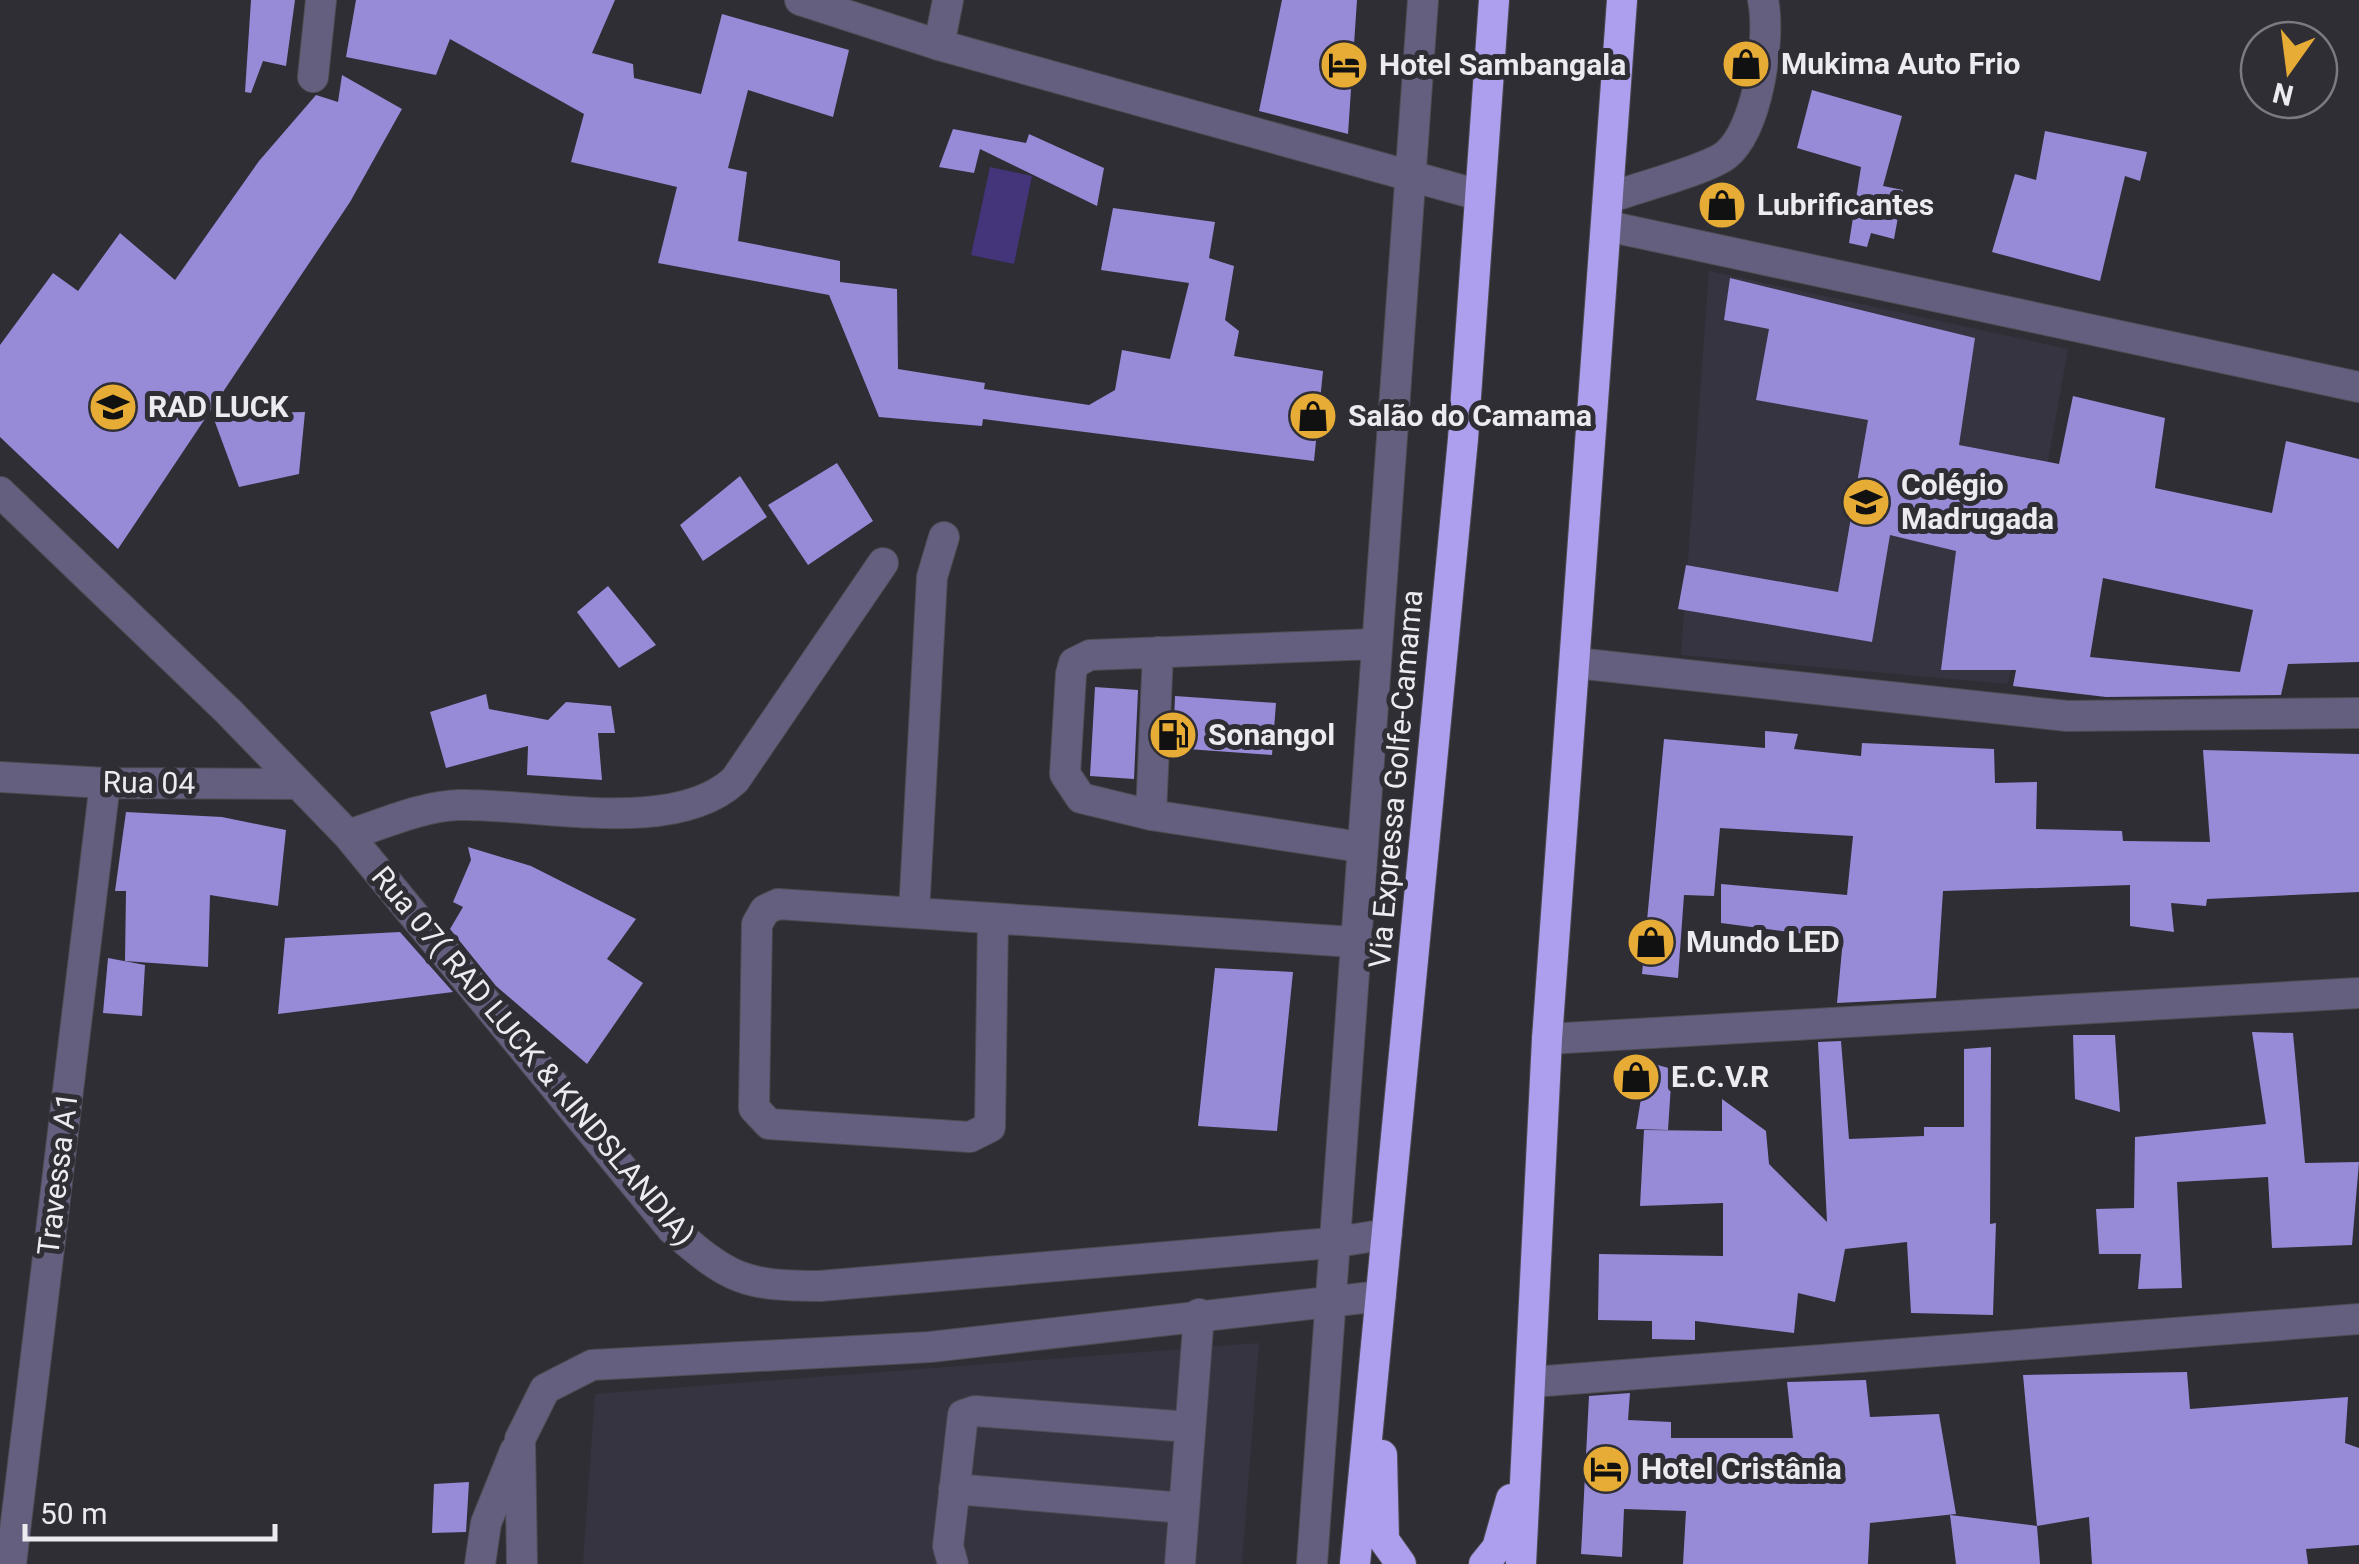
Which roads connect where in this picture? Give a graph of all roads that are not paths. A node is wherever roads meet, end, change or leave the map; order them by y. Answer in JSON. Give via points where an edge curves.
{"nodes":[{"id":1,"x":321,"y":0,"type":"edge"},
{"id":2,"x":800,"y":0,"type":"edge"},
{"id":3,"x":948,"y":0,"type":"edge"},
{"id":4,"x":1423,"y":0,"type":"edge"},
{"id":5,"x":1494,"y":0,"type":"edge"},
{"id":6,"x":1622,"y":0,"type":"edge"},
{"id":7,"x":1762,"y":0,"type":"edge"},
{"id":8,"x":939,"y":45,"type":"junction"},
{"id":9,"x":313,"y":77,"type":"dead end"},
{"id":10,"x":1409,"y":178,"type":"junction"},
{"id":11,"x":1480,"y":195,"type":"junction"},
{"id":12,"x":1608,"y":212,"type":"junction"},
{"id":13,"x":2359,"y":387,"type":"edge"},
{"id":14,"x":0,"y":492,"type":"edge"},
{"id":15,"x":944,"y":537,"type":"dead end"},
{"id":16,"x":884,"y":564,"type":"dead end"},
{"id":17,"x":1375,"y":644,"type":"junction"},
{"id":18,"x":1158,"y":652,"type":"junction"},
{"id":19,"x":1576,"y":663,"type":"junction"},
{"id":20,"x":2359,"y":713,"type":"edge"},
{"id":21,"x":0,"y":777,"type":"edge"},
{"id":22,"x":105,"y":783,"type":"junction"},
{"id":23,"x":298,"y":784,"type":"junction"},
{"id":24,"x":1150,"y":814,"type":"junction"},
{"id":25,"x":348,"y":835,"type":"junction"},
{"id":26,"x":1360,"y":847,"type":"junction"},
{"id":27,"x":914,"y":913,"type":"junction"},
{"id":28,"x":992,"y":918,"type":"junction"},
{"id":29,"x":1353,"y":942,"type":"junction"},
{"id":30,"x":2359,"y":993,"type":"edge"},
{"id":31,"x":1547,"y":1039,"type":"junction"},
{"id":32,"x":1387,"y":1234,"type":"junction"},
{"id":33,"x":1331,"y":1243,"type":"junction"},
{"id":34,"x":1381,"y":1299,"type":"junction"},
{"id":35,"x":1328,"y":1301,"type":"junction"},
{"id":36,"x":1199,"y":1314,"type":"junction"},
{"id":37,"x":2359,"y":1319,"type":"edge"},
{"id":38,"x":1531,"y":1323,"type":"junction"},
{"id":39,"x":1532,"y":1382,"type":"junction"},
{"id":40,"x":1190,"y":1428,"type":"junction"},
{"id":41,"x":520,"y":1438,"type":"junction"},
{"id":42,"x":954,"y":1490,"type":"junction"},
{"id":43,"x":1184,"y":1508,"type":"junction"},
{"id":44,"x":8,"y":1511,"type":"edge"},
{"id":45,"x":12,"y":1564,"type":"edge"},
{"id":46,"x":480,"y":1564,"type":"edge"},
{"id":47,"x":522,"y":1564,"type":"edge"},
{"id":48,"x":953,"y":1564,"type":"edge"},
{"id":49,"x":1180,"y":1564,"type":"edge"},
{"id":50,"x":1312,"y":1564,"type":"edge"},
{"id":51,"x":1354,"y":1564,"type":"edge"},
{"id":52,"x":1401,"y":1564,"type":"edge"},
{"id":53,"x":1484,"y":1564,"type":"edge"},
{"id":54,"x":1521,"y":1564,"type":"edge"}],
"edges":[{"from":1,"to":9,"type":"street"},
{"from":2,"to":8,"type":"street"},
{"from":3,"to":8,"type":"street"},
{"from":4,"to":10,"type":"street"},
{"from":5,"to":11,"type":"highway","name":"Via Expressa Golfe-Camama"},
{"from":6,"to":12,"type":"highway"},
{"from":7,"to":12,"type":"street","via":[[1763,52],[1745,131],[1725,156]]},
{"from":8,"to":10,"type":"street"},
{"from":10,"to":11,"type":"street"},
{"from":10,"to":17,"type":"street"},
{"from":11,"to":32,"type":"highway","name":"Via Expressa Golfe-Camama"},
{"from":12,"to":13,"type":"street"},
{"from":12,"to":19,"type":"highway"},
{"from":14,"to":23,"type":"street","name":"Rua 07( RAD LUCK & KINDSLANDIA)"},
{"from":15,"to":27,"type":"street","via":[[932,576]]},
{"from":16,"to":25,"type":"street","via":[[717,797],[648,812],[439,807]]},
{"from":17,"to":18,"type":"street"},
{"from":17,"to":26,"type":"street"},
{"from":18,"to":24,"type":"street"},
{"from":18,"to":24,"type":"street","via":[[1090,655],[1074,662],[1064,774],[1081,798]]},
{"from":19,"to":20,"type":"street","via":[[2067,716]]},
{"from":19,"to":31,"type":"highway"},
{"from":21,"to":22,"type":"street","name":"Rua 04"},
{"from":22,"to":23,"type":"street","name":"Rua 04"},
{"from":22,"to":44,"type":"street","name":"Travessa A1"},
{"from":23,"to":25,"type":"street","name":"Rua 07( RAD LUCK & KINDSLANDIA)"},
{"from":24,"to":26,"type":"street"},
{"from":25,"to":33,"type":"street","name":"Rua 07( RAD LUCK & KINDSLANDIA)","via":[[672,1229],[739,1280],[820,1286]]},
{"from":26,"to":29,"type":"street"},
{"from":27,"to":28,"type":"street"},
{"from":27,"to":28,"type":"street","via":[[778,904],[765,910],[757,924],[754,1108],[769,1124],[970,1138],[990,1127]]},
{"from":28,"to":29,"type":"street"},
{"from":29,"to":33,"type":"street"},
{"from":30,"to":31,"type":"street"},
{"from":31,"to":38,"type":"highway"},
{"from":32,"to":33,"type":"street","name":"Rua 07( RAD LUCK & KINDSLANDIA)"},
{"from":32,"to":34,"type":"highway","name":"Via Expressa Golfe-Camama"},
{"from":33,"to":35,"type":"street"},
{"from":34,"to":35,"type":"street"},
{"from":34,"to":51,"type":"highway","name":"Via Expressa Golfe-Camama"},
{"from":34,"to":52,"type":"highway","via":[[1384,1540]]},
{"from":35,"to":36,"type":"street"},
{"from":35,"to":50,"type":"street"},
{"from":36,"to":40,"type":"street"},
{"from":36,"to":41,"type":"street","via":[[930,1347],[592,1365],[545,1389]]},
{"from":37,"to":39,"type":"street"},
{"from":38,"to":39,"type":"highway"},
{"from":38,"to":53,"type":"highway","via":[[1509,1514],[1498,1548]]},
{"from":39,"to":54,"type":"highway"},
{"from":40,"to":42,"type":"street","via":[[963,1414]]},
{"from":40,"to":43,"type":"street"},
{"from":41,"to":46,"type":"street","via":[[486,1523]]},
{"from":41,"to":47,"type":"street"},
{"from":42,"to":43,"type":"street"},
{"from":42,"to":48,"type":"street","via":[[948,1546]]},
{"from":43,"to":49,"type":"street"},
{"from":44,"to":45,"type":"street","name":"Travessa A1"}]}
